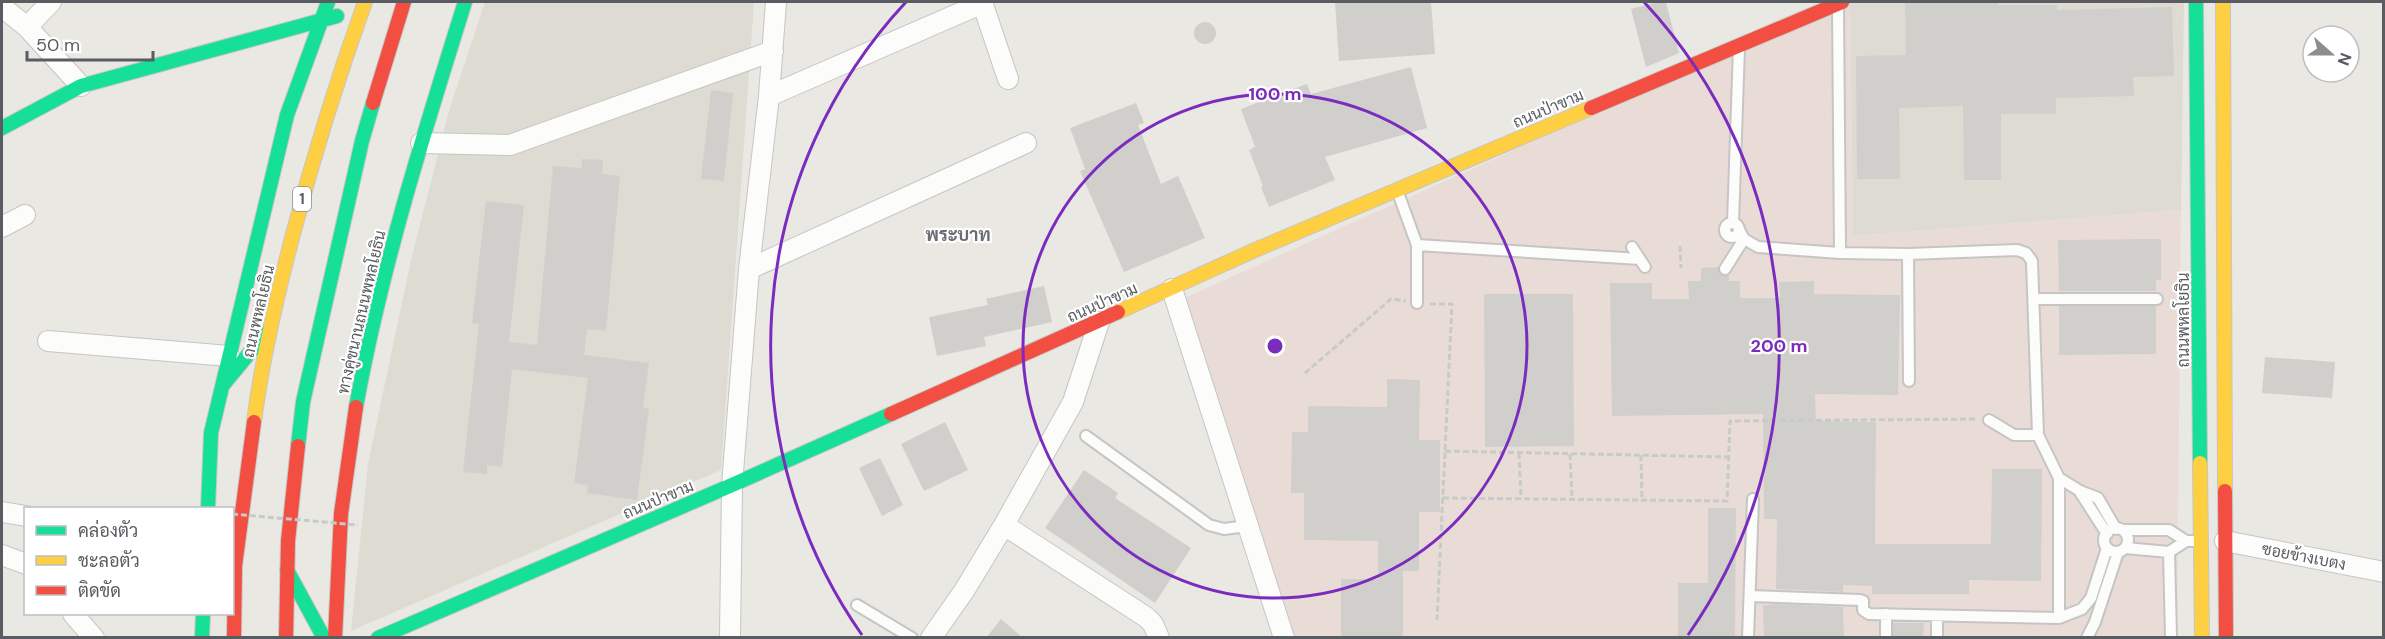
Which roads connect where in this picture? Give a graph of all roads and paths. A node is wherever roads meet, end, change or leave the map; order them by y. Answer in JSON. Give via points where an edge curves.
{"nodes":[{"id":1,"x":51,"y":2,"type":"edge"},
{"id":2,"x":328,"y":2,"type":"edge"},
{"id":3,"x":379,"y":2,"type":"edge"},
{"id":4,"x":404,"y":2,"type":"edge"},
{"id":5,"x":465,"y":2,"type":"edge"},
{"id":6,"x":776,"y":2,"type":"edge"},
{"id":7,"x":982,"y":2,"type":"edge"},
{"id":8,"x":1840,"y":2,"type":"edge"},
{"id":9,"x":2196,"y":2,"type":"edge"},
{"id":10,"x":2223,"y":2,"type":"edge"},
{"id":11,"x":364,"y":5,"type":"edge"},
{"id":12,"x":2,"y":6,"type":"edge"},
{"id":13,"x":322,"y":20,"type":"junction"},
{"id":14,"x":27,"y":27,"type":"junction"},
{"id":15,"x":1739,"y":44,"type":"junction"},
{"id":16,"x":773,"y":51,"type":"junction"},
{"id":17,"x":1008,"y":79,"type":"dead end"},
{"id":18,"x":81,"y":86,"type":"junction"},
{"id":19,"x":769,"y":96,"type":"junction"},
{"id":20,"x":2,"y":128,"type":"edge"},
{"id":21,"x":421,"y":143,"type":"junction"},
{"id":22,"x":1026,"y":143,"type":"dead end"},
{"id":23,"x":1397,"y":190,"type":"junction"},
{"id":24,"x":25,"y":214,"type":"dead end"},
{"id":25,"x":2,"y":227,"type":"edge"},
{"id":26,"x":1739,"y":231,"type":"junction"},
{"id":27,"x":1417,"y":245,"type":"junction"},
{"id":28,"x":1680,"y":246,"type":"dead end"},
{"id":29,"x":1632,"y":247,"type":"dead end"},
{"id":30,"x":1840,"y":253,"type":"junction"},
{"id":31,"x":1908,"y":254,"type":"junction"},
{"id":32,"x":1681,"y":268,"type":"dead end"},
{"id":33,"x":1725,"y":268,"type":"dead end"},
{"id":34,"x":749,"y":269,"type":"junction"},
{"id":35,"x":2199,"y":270,"type":"junction"},
{"id":36,"x":2224,"y":270,"type":"junction"},
{"id":37,"x":1172,"y":289,"type":"junction"},
{"id":38,"x":2035,"y":299,"type":"junction"},
{"id":39,"x":2157,"y":299,"type":"dead end"},
{"id":40,"x":1417,"y":303,"type":"junction"},
{"id":41,"x":1099,"y":322,"type":"junction"},
{"id":42,"x":270,"y":328,"type":"junction"},
{"id":43,"x":48,"y":342,"type":"dead end"},
{"id":44,"x":230,"y":356,"type":"junction"},
{"id":45,"x":1305,"y":373,"type":"dead end"},
{"id":46,"x":1909,"y":381,"type":"dead end"},
{"id":47,"x":223,"y":385,"type":"junction"},
{"id":48,"x":1976,"y":420,"type":"dead end"},
{"id":49,"x":1989,"y":420,"type":"dead end"},
{"id":50,"x":2038,"y":435,"type":"junction"},
{"id":51,"x":1086,"y":436,"type":"dead end"},
{"id":52,"x":1445,"y":451,"type":"junction"},
{"id":53,"x":1520,"y":453,"type":"junction"},
{"id":54,"x":1570,"y":454,"type":"junction"},
{"id":55,"x":1641,"y":455,"type":"junction"},
{"id":56,"x":1728,"y":457,"type":"junction"},
{"id":57,"x":2059,"y":478,"type":"junction"},
{"id":58,"x":732,"y":485,"type":"junction"},
{"id":59,"x":1443,"y":498,"type":"junction"},
{"id":60,"x":1521,"y":499,"type":"junction"},
{"id":61,"x":1753,"y":499,"type":"dead end"},
{"id":62,"x":1572,"y":500,"type":"junction"},
{"id":63,"x":1642,"y":500,"type":"junction"},
{"id":64,"x":208,"y":507,"type":"edge"},
{"id":65,"x":2,"y":512,"type":"edge"},
{"id":66,"x":234,"y":514,"type":"edge"},
{"id":67,"x":24,"y":516,"type":"edge"},
{"id":68,"x":358,"y":525,"type":"dead end"},
{"id":69,"x":1004,"y":525,"type":"junction"},
{"id":70,"x":1248,"y":526,"type":"junction"},
{"id":71,"x":2115,"y":531,"type":"junction"},
{"id":72,"x":2193,"y":541,"type":"junction"},
{"id":73,"x":2225,"y":541,"type":"junction"},
{"id":74,"x":2117,"y":549,"type":"junction"},
{"id":75,"x":2169,"y":552,"type":"junction"},
{"id":76,"x":2,"y":555,"type":"edge"},
{"id":77,"x":24,"y":563,"type":"edge"},
{"id":78,"x":286,"y":568,"type":"junction"},
{"id":79,"x":2384,"y":572,"type":"edge"},
{"id":80,"x":1750,"y":596,"type":"junction"},
{"id":81,"x":857,"y":605,"type":"dead end"},
{"id":82,"x":1886,"y":614,"type":"junction"},
{"id":83,"x":74,"y":615,"type":"edge"},
{"id":84,"x":203,"y":615,"type":"edge"},
{"id":85,"x":1937,"y":616,"type":"junction"},
{"id":86,"x":2059,"y":618,"type":"junction"},
{"id":87,"x":1437,"y":620,"type":"dead end"},
{"id":88,"x":93,"y":638,"type":"edge"},
{"id":89,"x":202,"y":638,"type":"edge"},
{"id":90,"x":234,"y":638,"type":"edge"},
{"id":91,"x":286,"y":638,"type":"edge"},
{"id":92,"x":324,"y":638,"type":"edge"},
{"id":93,"x":335,"y":638,"type":"edge"},
{"id":94,"x":378,"y":638,"type":"edge"},
{"id":95,"x":730,"y":638,"type":"edge"},
{"id":96,"x":912,"y":638,"type":"edge"},
{"id":97,"x":932,"y":638,"type":"edge"},
{"id":98,"x":1159,"y":638,"type":"edge"},
{"id":99,"x":1284,"y":638,"type":"edge"},
{"id":100,"x":1748,"y":638,"type":"edge"},
{"id":101,"x":1886,"y":638,"type":"edge"},
{"id":102,"x":1937,"y":638,"type":"edge"},
{"id":103,"x":2087,"y":638,"type":"edge"},
{"id":104,"x":2171,"y":638,"type":"edge"},
{"id":105,"x":2202,"y":638,"type":"edge"},
{"id":106,"x":2226,"y":638,"type":"edge"}],
"edges":[{"from":1,"to":14,"type":"street"},
{"from":2,"to":13,"type":"main road","number":"1"},
{"from":3,"to":11,"type":"main road"},
{"from":4,"to":78,"type":"main road","via":[[362,141],[306,390]]},
{"from":5,"to":21,"type":"main road","name":"ทางคู่ขนานถนนพหลโยธิน"},
{"from":6,"to":16,"type":"street"},
{"from":7,"to":17,"type":"street"},
{"from":7,"to":19,"type":"street"},
{"from":8,"to":15,"type":"main road","name":"ถนนป่าขาม"},
{"from":8,"to":30,"type":"lane"},
{"from":9,"to":35,"type":"main road","name":"ถนนพหลโยธิน"},
{"from":10,"to":36,"type":"main road"},
{"from":11,"to":13,"type":"main road"},
{"from":11,"to":42,"type":"main road","name":"ถนนพหลโยธิน","number":"1","via":[[308,178]]},
{"from":12,"to":14,"type":"street"},
{"from":13,"to":18,"type":"main road"},
{"from":13,"to":44,"type":"main road","number":"1","via":[[287,115]]},
{"from":14,"to":18,"type":"street"},
{"from":15,"to":23,"type":"main road","name":"ถนนป่าขาม"},
{"from":15,"to":26,"type":"lane"},
{"from":16,"to":19,"type":"street"},
{"from":16,"to":21,"type":"street","via":[[510,145]]},
{"from":18,"to":20,"type":"main road"},
{"from":19,"to":34,"type":"street"},
{"from":21,"to":93,"type":"main road","name":"ทางคู่ขนานถนนพหลโยธิน","via":[[363,371],[343,496]]},
{"from":22,"to":34,"type":"street"},
{"from":23,"to":27,"type":"lane"},
{"from":23,"to":37,"type":"main road","name":"ถนนป่าขาม"},
{"from":24,"to":25,"type":"street"},
{"from":26,"to":30,"type":"lane","via":[[1758,247]]},
{"from":26,"to":33,"type":"lane"},
{"from":27,"to":29,"type":"lane","via":[[1642,263]]},
{"from":27,"to":40,"type":"lane"},
{"from":28,"to":32,"type":"path"},
{"from":30,"to":31,"type":"lane"},
{"from":31,"to":38,"type":"lane","via":[[2017,250],[2026,253],[2032,261]]},
{"from":31,"to":46,"type":"lane"},
{"from":34,"to":58,"type":"street"},
{"from":35,"to":36,"type":"main road"},
{"from":35,"to":72,"type":"main road","name":"ถนนพหลโยธิน"},
{"from":36,"to":73,"type":"main road"},
{"from":37,"to":41,"type":"main road","name":"ถนนป่าขาม"},
{"from":37,"to":70,"type":"street"},
{"from":38,"to":39,"type":"lane"},
{"from":38,"to":50,"type":"lane"},
{"from":40,"to":45,"type":"path","via":[[1391,299]]},
{"from":40,"to":52,"type":"path","via":[[1452,304]]},
{"from":41,"to":58,"type":"main road","name":"ถนนป่าขาม"},
{"from":41,"to":69,"type":"street","via":[[1073,402]]},
{"from":42,"to":47,"type":"main road"},
{"from":42,"to":90,"type":"main road","name":"ถนนพหลโยธิน","number":"1","via":[[259,380],[236,556]]},
{"from":43,"to":44,"type":"street"},
{"from":44,"to":47,"type":"main road","number":"1"},
{"from":47,"to":64,"type":"main road","number":"1","via":[[211,433]]},
{"from":48,"to":56,"type":"path","via":[[1730,421]]},
{"from":49,"to":50,"type":"lane","via":[[2014,435]]},
{"from":50,"to":57,"type":"lane"},
{"from":51,"to":70,"type":"lane","via":[[1209,525],[1224,529]]},
{"from":52,"to":53,"type":"path"},
{"from":52,"to":59,"type":"path"},
{"from":53,"to":54,"type":"path"},
{"from":53,"to":60,"type":"path"},
{"from":54,"to":55,"type":"path"},
{"from":54,"to":62,"type":"path"},
{"from":55,"to":56,"type":"path"},
{"from":55,"to":63,"type":"path"},
{"from":56,"to":63,"type":"path","via":[[1727,501]]},
{"from":57,"to":71,"type":"lane","via":[[2098,498]]},
{"from":57,"to":86,"type":"lane"},
{"from":58,"to":94,"type":"main road","name":"ถนนป่าขาม"},
{"from":58,"to":95,"type":"street"},
{"from":59,"to":60,"type":"path"},
{"from":59,"to":87,"type":"path"},
{"from":60,"to":62,"type":"path"},
{"from":61,"to":80,"type":"lane"},
{"from":62,"to":63,"type":"path"},
{"from":65,"to":67,"type":"street"},
{"from":66,"to":68,"type":"path","bridge":true},
{"from":69,"to":97,"type":"street"},
{"from":69,"to":98,"type":"street","via":[[1146,617]]},
{"from":70,"to":99,"type":"street"},
{"from":71,"to":72,"type":"lane","via":[[2169,530]]},
{"from":71,"to":74,"type":"lane","via":[[2105,541]]},
{"from":71,"to":74,"type":"lane","via":[[2127,538]]},
{"from":72,"to":73,"type":"main road"},
{"from":72,"to":75,"type":"lane"},
{"from":72,"to":105,"type":"main road","name":"ถนนพหลโยธิน"},
{"from":73,"to":79,"type":"street","name":"ซอยข้างเบตง"},
{"from":73,"to":106,"type":"main road"},
{"from":74,"to":75,"type":"lane"},
{"from":74,"to":86,"type":"lane","via":[[2082,609]]},
{"from":74,"to":103,"type":"lane","via":[[2099,612]]},
{"from":75,"to":104,"type":"lane"},
{"from":76,"to":77,"type":"street"},
{"from":78,"to":91,"type":"main road"},
{"from":78,"to":92,"type":"main road"},
{"from":80,"to":82,"type":"lane","via":[[1860,600],[1865,613]]},
{"from":80,"to":100,"type":"lane"},
{"from":81,"to":96,"type":"lane"},
{"from":82,"to":85,"type":"lane"},
{"from":82,"to":101,"type":"lane"},
{"from":83,"to":88,"type":"street"},
{"from":84,"to":89,"type":"main road"},
{"from":85,"to":86,"type":"lane"},
{"from":85,"to":102,"type":"lane"}]}
